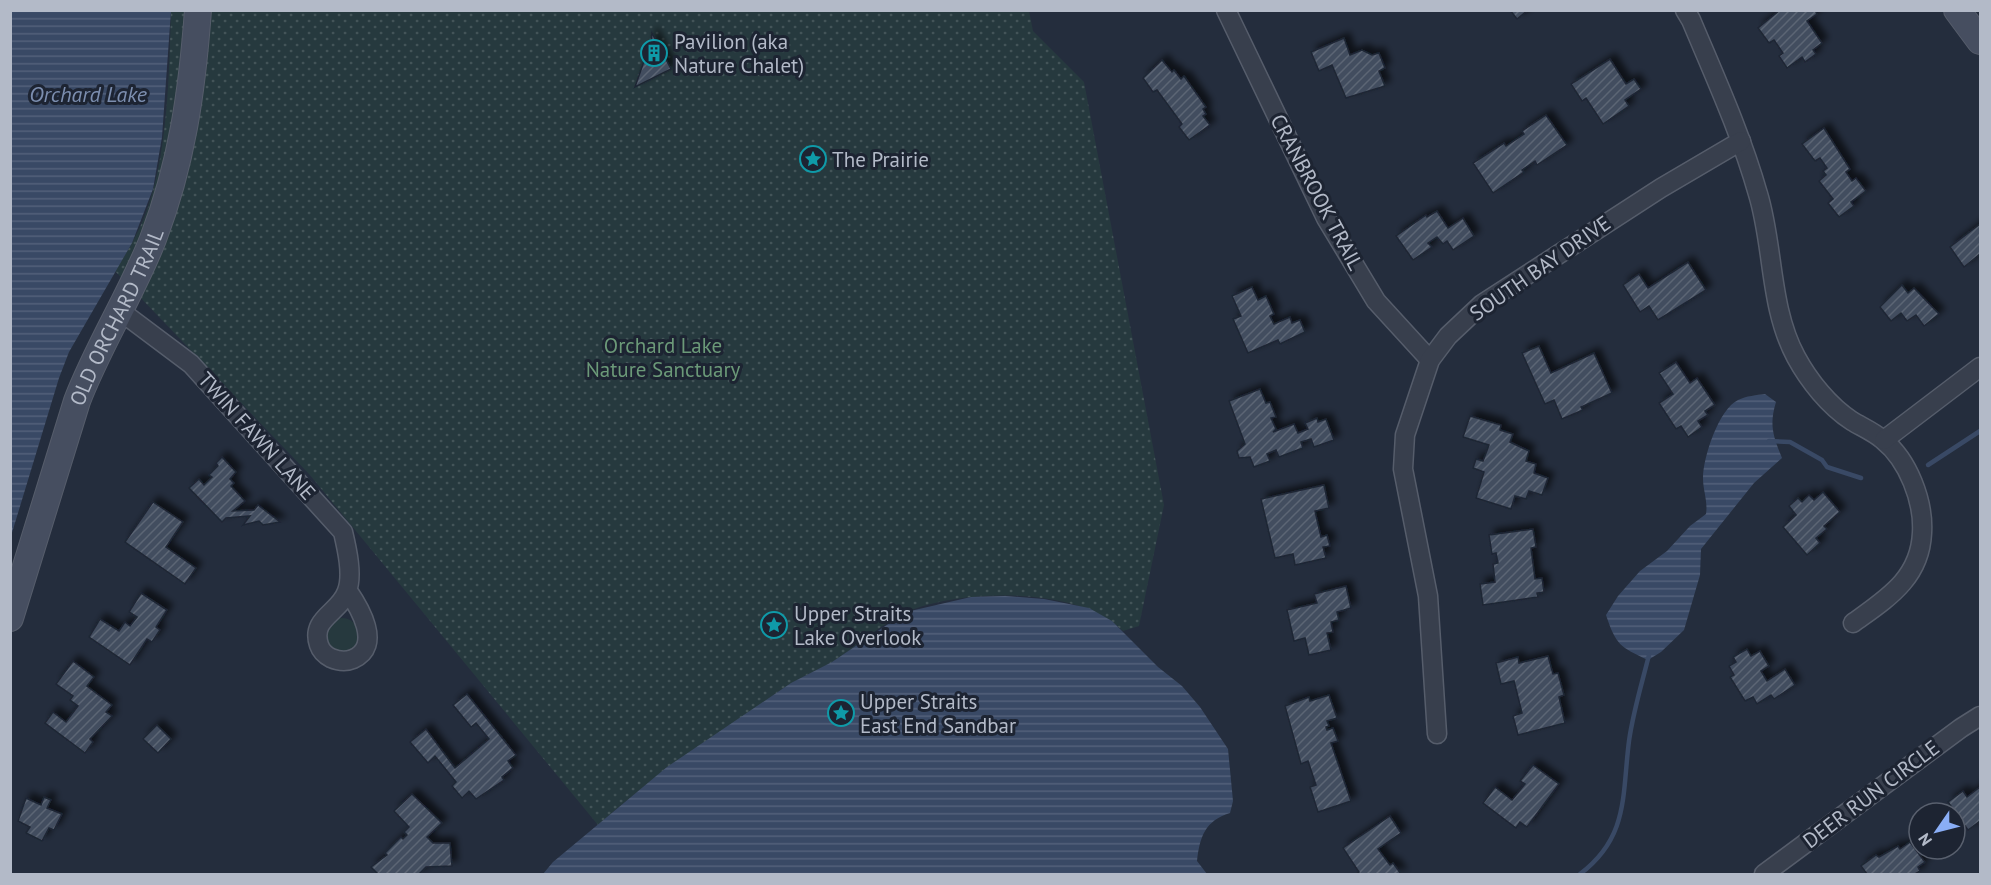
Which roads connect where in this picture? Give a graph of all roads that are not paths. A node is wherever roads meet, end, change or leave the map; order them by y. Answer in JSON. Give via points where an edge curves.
{"nodes":[{"id":1,"x":198,"y":10,"type":"edge"},
{"id":2,"x":1226,"y":10,"type":"edge"},
{"id":3,"x":1685,"y":10,"type":"edge"},
{"id":4,"x":1957,"y":10,"type":"edge"},
{"id":5,"x":1980,"y":41,"type":"edge"},
{"id":6,"x":1741,"y":141,"type":"junction"},
{"id":7,"x":118,"y":310,"type":"junction"},
{"id":8,"x":1430,"y":360,"type":"junction"},
{"id":9,"x":1980,"y":367,"type":"edge"},
{"id":10,"x":1884,"y":440,"type":"junction"},
{"id":11,"x":348,"y":591,"type":"dead end"},
{"id":12,"x":10,"y":618,"type":"edge"},
{"id":13,"x":1853,"y":622,"type":"dead end"},
{"id":14,"x":1980,"y":716,"type":"edge"},
{"id":15,"x":1437,"y":734,"type":"dead end"},
{"id":16,"x":1764,"y":874,"type":"edge"}],
"edges":[{"from":1,"to":7,"type":"street","name":"OLD ORCHARD TRAIL","via":[[188,117],[172,180],[152,241]]},
{"from":2,"to":8,"type":"street","name":"CRANBROOK TRAIL","via":[[1326,218],[1376,301]]},
{"from":3,"to":6,"type":"street"},
{"from":4,"to":5,"type":"street"},
{"from":6,"to":8,"type":"street","name":"SOUTH BAY DRIVE","via":[[1482,304],[1448,336]]},
{"from":6,"to":10,"type":"street","via":[[1766,224],[1781,318],[1795,356],[1817,389],[1850,419]]},
{"from":7,"to":11,"type":"street","name":"TWIN FAWN LANE","via":[[191,364],[334,520],[343,532]]},
{"from":7,"to":12,"type":"street","name":"OLD ORCHARD TRAIL","via":[[89,368],[66,430]]},
{"from":8,"to":15,"type":"street","name":"SOUTH BAY DRIVE","via":[[1405,435],[1403,469],[1428,596]]},
{"from":9,"to":10,"type":"street"},
{"from":10,"to":13,"type":"street","via":[[1910,474],[1919,503],[1922,534],[1914,564],[1897,592]]},
{"from":14,"to":16,"type":"street","name":"DEER RUN CIRCLE"}]}
